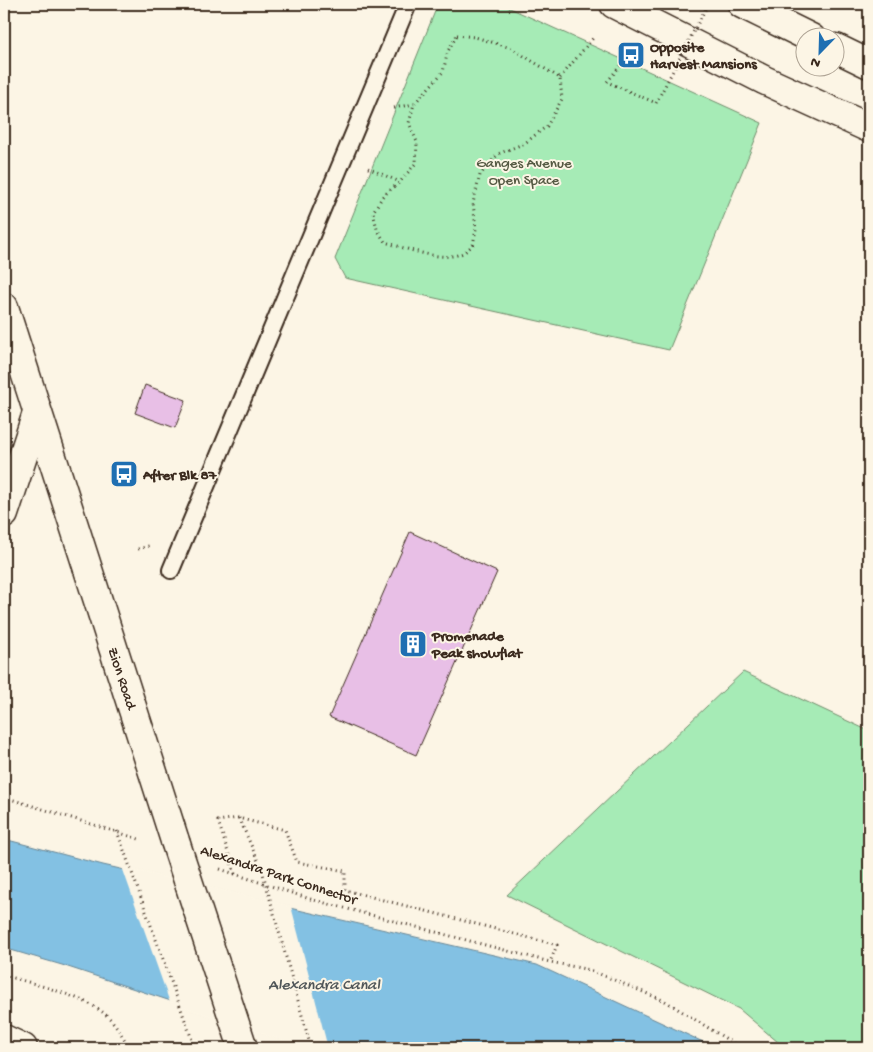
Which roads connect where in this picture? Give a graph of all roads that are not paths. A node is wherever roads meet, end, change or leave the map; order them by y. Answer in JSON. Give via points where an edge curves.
{"nodes":[{"id":1,"x":408,"y":4,"type":"edge"},
{"id":2,"x":614,"y":4,"type":"edge"},
{"id":3,"x":742,"y":4,"type":"edge"},
{"id":4,"x":796,"y":31,"type":"edge"},
{"id":5,"x":846,"y":53,"type":"edge"},
{"id":6,"x":869,"y":64,"type":"edge"},
{"id":7,"x":869,"y":128,"type":"edge"},
{"id":8,"x":4,"y":307,"type":"edge"},
{"id":9,"x":37,"y":413,"type":"junction"},
{"id":10,"x":4,"y":514,"type":"edge"},
{"id":11,"x":171,"y":570,"type":"dead end"},
{"id":12,"x":4,"y":1039,"type":"edge"},
{"id":13,"x":23,"y":1048,"type":"edge"},
{"id":14,"x":243,"y":1048,"type":"edge"}],
"edges":[{"from":1,"to":11,"type":"lane"},
{"from":2,"to":7,"type":"main road","via":[[764,80]]},
{"from":3,"to":4,"type":"main road"},
{"from":5,"to":6,"type":"main road"},
{"from":8,"to":9,"type":"main road","name":"Zion Road"},
{"from":9,"to":10,"type":"main road"},
{"from":9,"to":14,"type":"main road","name":"Zion Road","bridge":true},
{"from":12,"to":13,"type":"main road"}]}
